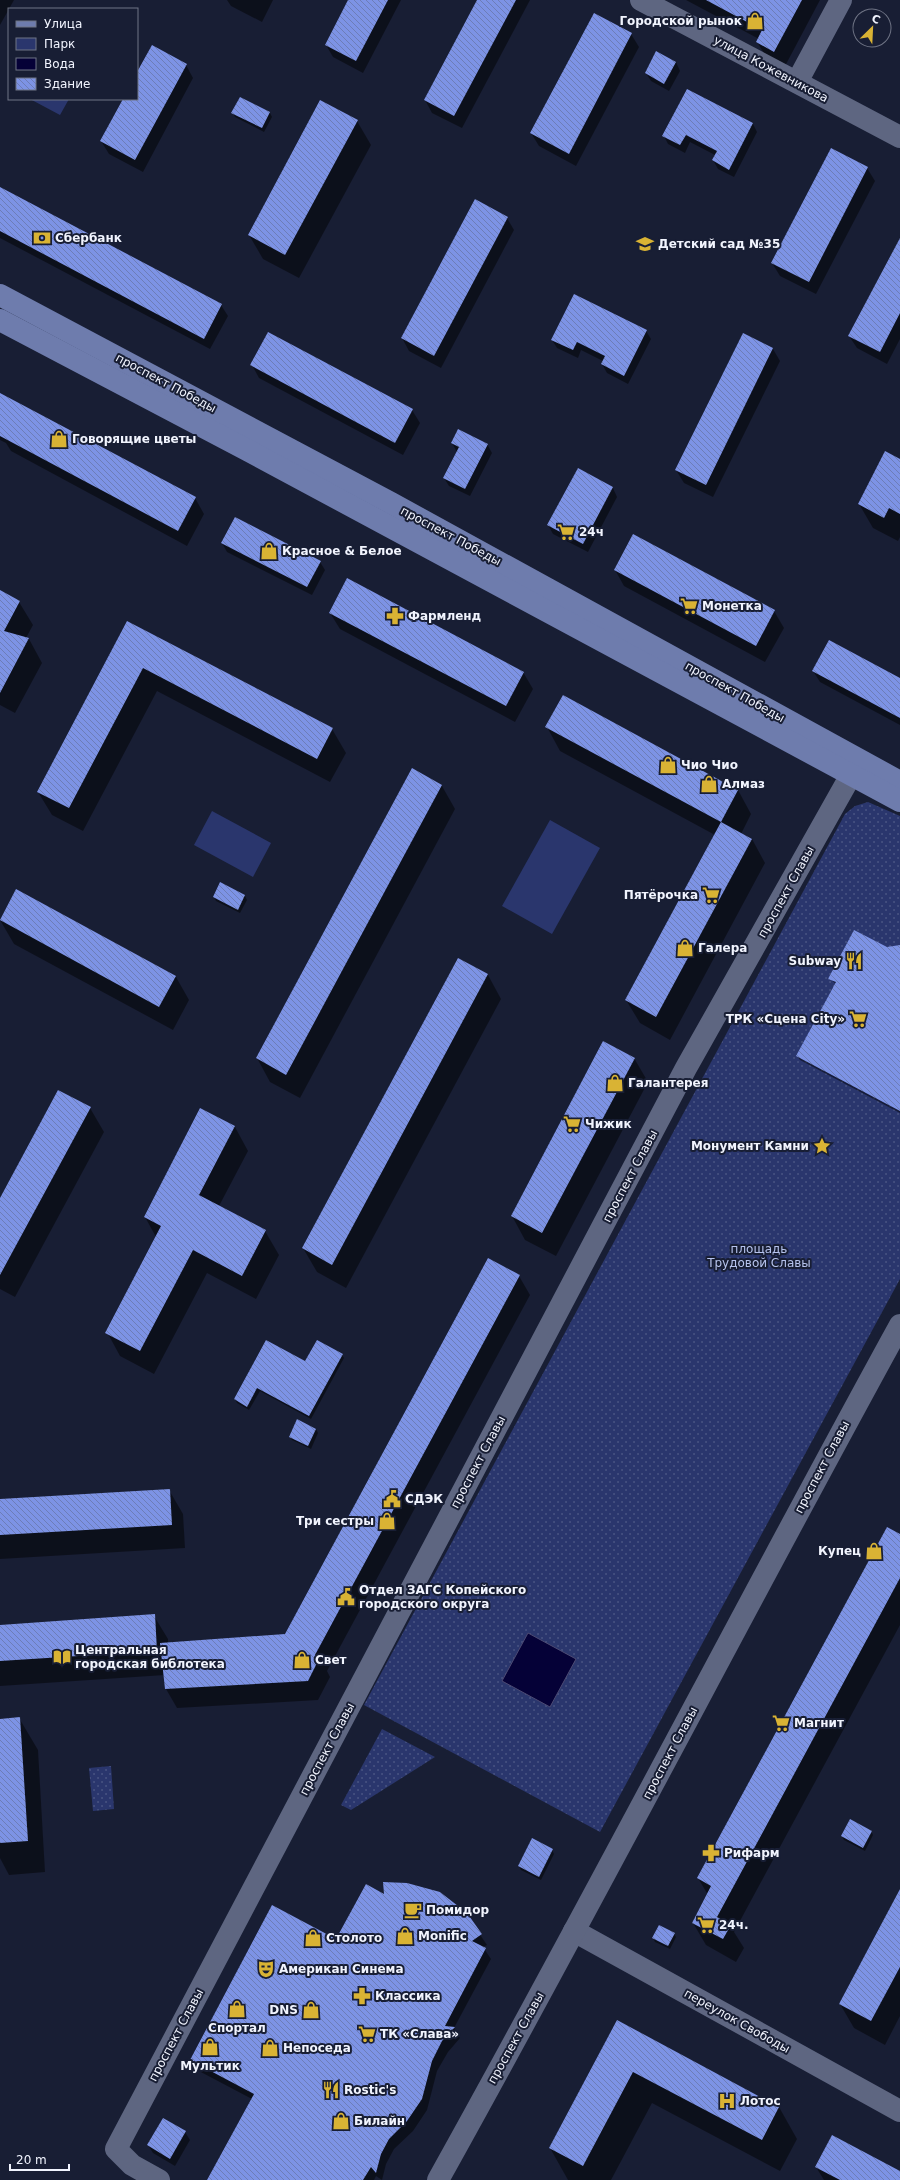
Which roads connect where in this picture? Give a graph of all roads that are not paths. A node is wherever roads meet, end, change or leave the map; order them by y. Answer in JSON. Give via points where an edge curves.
{"nodes":[{"id":1,"x":641,"y":0,"type":"edge"},
{"id":2,"x":841,"y":0,"type":"edge"},
{"id":3,"x":797,"y":82,"type":"junction"},
{"id":4,"x":900,"y":137,"type":"edge"},
{"id":5,"x":0,"y":295,"type":"edge"},
{"id":6,"x":0,"y":320,"type":"edge"},
{"id":7,"x":855,"y":767,"type":"junction"},
{"id":8,"x":900,"y":782,"type":"edge"},
{"id":9,"x":900,"y":801,"type":"edge"},
{"id":10,"x":900,"y":1325,"type":"edge"},
{"id":11,"x":574,"y":1932,"type":"junction"},
{"id":12,"x":900,"y":2111,"type":"edge"},
{"id":13,"x":159,"y":2180,"type":"edge"},
{"id":14,"x":438,"y":2180,"type":"edge"}],
"edges":[{"from":1,"to":3,"type":"street","name":"улица Кожевникова"},
{"from":2,"to":3,"type":"street"},
{"from":3,"to":4,"type":"street","name":"улица Кожевникова"},
{"from":5,"to":7,"type":"main road","name":"проспект Победы","via":[[391,503]]},
{"from":6,"to":7,"type":"main road","name":"проспект Победы"},
{"from":7,"to":8,"type":"main road","name":"проспект Победы"},
{"from":7,"to":9,"type":"main road","name":"проспект Победы"},
{"from":7,"to":13,"type":"street","name":"проспект Славы","via":[[686,1068],[116,2149],[132,2165]]},
{"from":10,"to":11,"type":"street","name":"проспект Славы"},
{"from":11,"to":12,"type":"street","name":"переулок Свободы"},
{"from":11,"to":14,"type":"street","name":"проспект Славы"}]}
